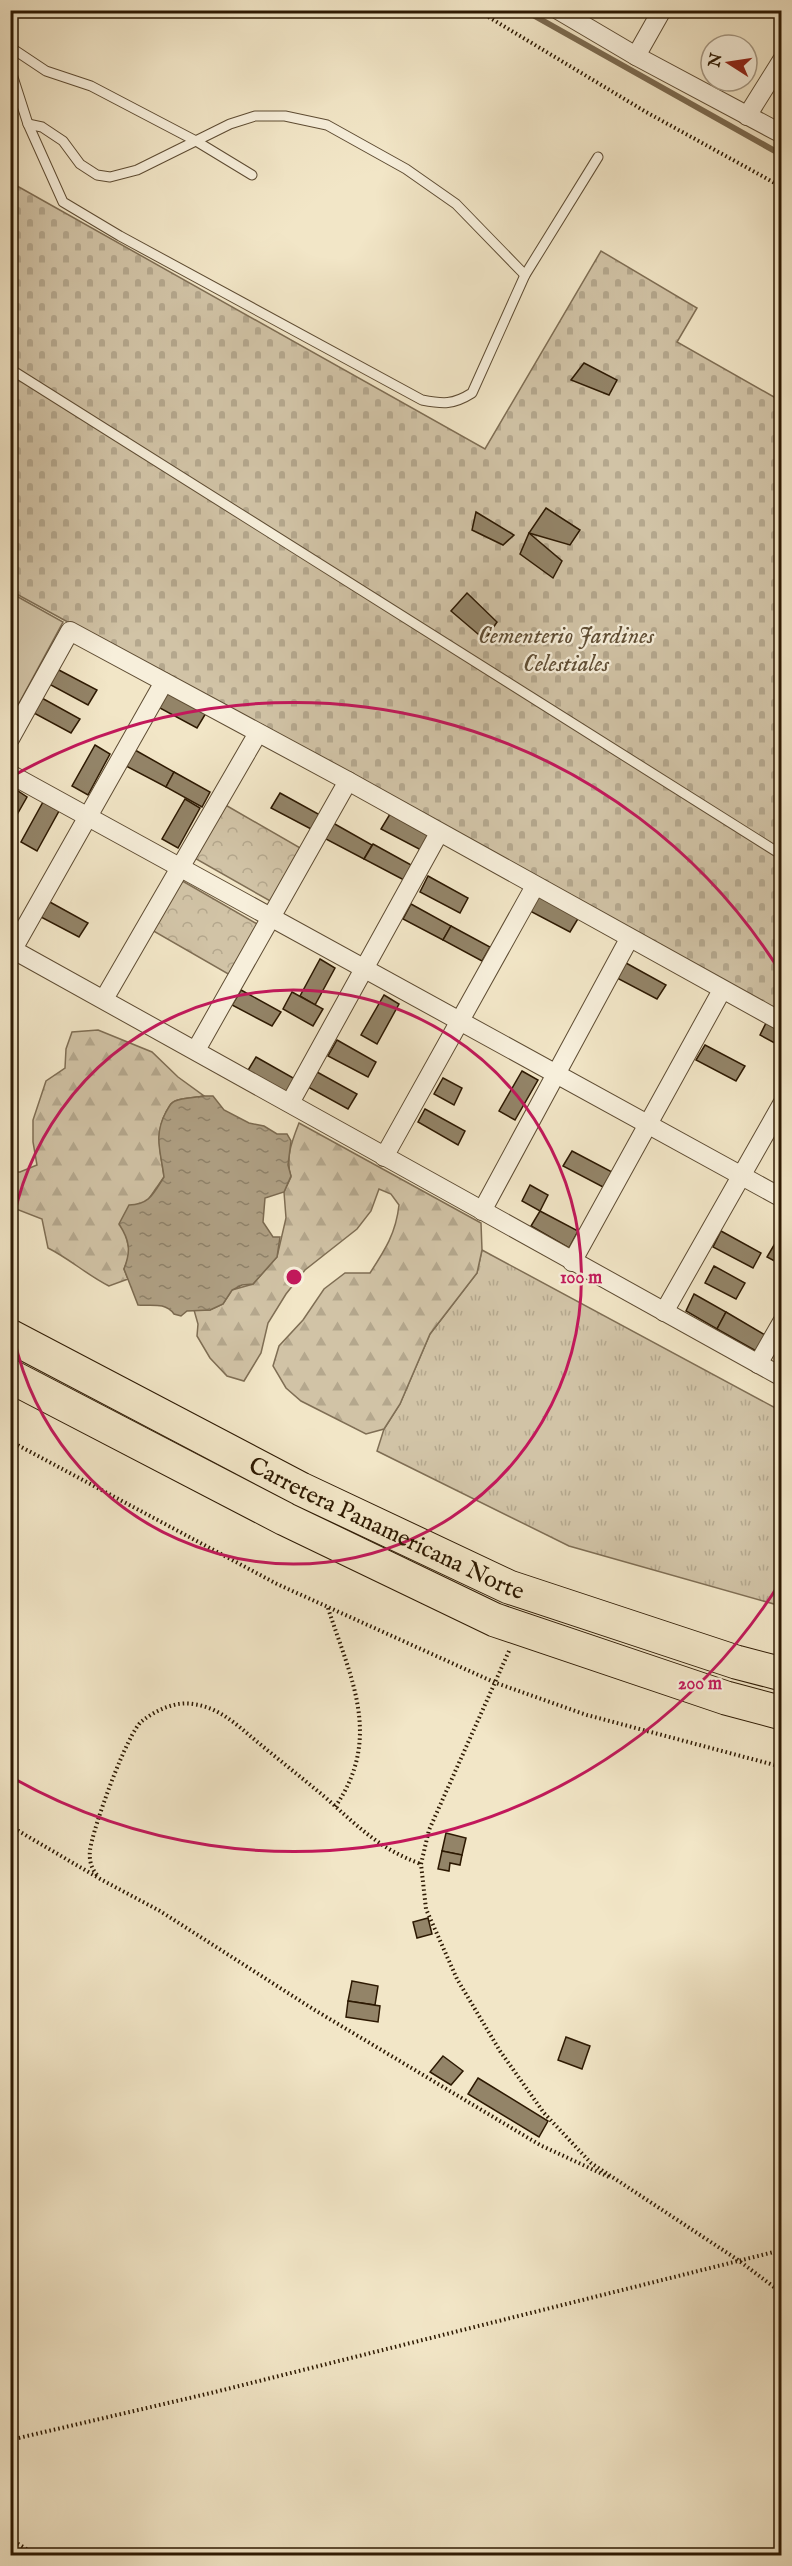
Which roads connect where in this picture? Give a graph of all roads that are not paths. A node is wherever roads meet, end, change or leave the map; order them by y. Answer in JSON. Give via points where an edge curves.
{"nodes":[{"id":1,"x":558,"y":10,"type":"edge"},
{"id":2,"x":662,"y":10,"type":"edge"},
{"id":3,"x":10,"y":47,"type":"edge"},
{"id":4,"x":636,"y":56,"type":"junction"},
{"id":5,"x":782,"y":60,"type":"edge"},
{"id":6,"x":10,"y":68,"type":"edge"},
{"id":7,"x":747,"y":116,"type":"junction"},
{"id":8,"x":28,"y":124,"type":"junction"},
{"id":9,"x":782,"y":134,"type":"edge"},
{"id":10,"x":196,"y":141,"type":"junction"},
{"id":11,"x":598,"y":157,"type":"dead end"},
{"id":12,"x":252,"y":176,"type":"dead end"},
{"id":13,"x":525,"y":275,"type":"junction"},
{"id":14,"x":10,"y":369,"type":"edge"},
{"id":15,"x":164,"y":682,"type":"junction"},
{"id":16,"x":258,"y":733,"type":"junction"},
{"id":17,"x":10,"y":738,"type":"edge"},
{"id":18,"x":10,"y":774,"type":"edge"},
{"id":19,"x":348,"y":782,"type":"junction"},
{"id":20,"x":88,"y":816,"type":"junction"},
{"id":21,"x":439,"y":833,"type":"junction"},
{"id":22,"x":782,"y":855,"type":"edge"},
{"id":23,"x":180,"y":867,"type":"junction"},
{"id":24,"x":535,"y":886,"type":"junction"},
{"id":25,"x":271,"y":917,"type":"junction"},
{"id":26,"x":629,"y":939,"type":"junction"},
{"id":27,"x":12,"y":948,"type":"edge"},
{"id":28,"x":364,"y":969,"type":"junction"},
{"id":29,"x":722,"y":990,"type":"junction"},
{"id":30,"x":104,"y":999,"type":"junction"},
{"id":31,"x":460,"y":1021,"type":"junction"},
{"id":32,"x":782,"y":1022,"type":"edge"},
{"id":33,"x":196,"y":1050,"type":"junction"},
{"id":34,"x":556,"y":1074,"type":"junction"},
{"id":35,"x":290,"y":1103,"type":"junction"},
{"id":36,"x":782,"y":1104,"type":"edge"},
{"id":37,"x":648,"y":1125,"type":"junction"},
{"id":38,"x":384,"y":1157,"type":"junction"},
{"id":39,"x":741,"y":1176,"type":"junction"},
{"id":40,"x":782,"y":1198,"type":"edge"},
{"id":41,"x":482,"y":1211,"type":"junction"},
{"id":42,"x":572,"y":1262,"type":"junction"},
{"id":43,"x":664,"y":1312,"type":"junction"},
{"id":44,"x":782,"y":1322,"type":"edge"},
{"id":45,"x":10,"y":1336,"type":"edge"},
{"id":46,"x":758,"y":1364,"type":"junction"},
{"id":47,"x":10,"y":1376,"type":"edge"},
{"id":48,"x":782,"y":1377,"type":"edge"},
{"id":49,"x":10,"y":1387,"type":"edge"},
{"id":50,"x":60,"y":1402,"type":"junction"},
{"id":51,"x":782,"y":1674,"type":"edge"},
{"id":52,"x":782,"y":1713,"type":"edge"}],
"edges":[{"from":1,"to":4,"type":"street"},
{"from":2,"to":4,"type":"street"},
{"from":3,"to":10,"type":"lane","via":[[46,71],[91,86]]},
{"from":4,"to":7,"type":"street"},
{"from":5,"to":7,"type":"street"},
{"from":6,"to":8,"type":"lane"},
{"from":7,"to":9,"type":"street"},
{"from":8,"to":10,"type":"lane","via":[[42,127],[63,141],[80,164],[97,175],[110,177],[137,170]]},
{"from":8,"to":13,"type":"lane","via":[[63,202],[422,400],[458,402],[472,393]]},
{"from":10,"to":12,"type":"lane"},
{"from":10,"to":13,"type":"lane","via":[[255,116],[285,116],[327,125],[406,169],[456,204]]},
{"from":11,"to":13,"type":"lane"},
{"from":14,"to":22,"type":"lane"},
{"from":15,"to":16,"type":"street"},
{"from":15,"to":17,"type":"street","via":[[70,631]]},
{"from":15,"to":20,"type":"street"},
{"from":16,"to":19,"type":"street"},
{"from":16,"to":23,"type":"street"},
{"from":18,"to":20,"type":"street"},
{"from":19,"to":21,"type":"street"},
{"from":19,"to":25,"type":"street"},
{"from":20,"to":23,"type":"street"},
{"from":20,"to":27,"type":"street"},
{"from":21,"to":24,"type":"street"},
{"from":21,"to":28,"type":"street"},
{"from":23,"to":25,"type":"street"},
{"from":23,"to":30,"type":"street"},
{"from":24,"to":26,"type":"street"},
{"from":24,"to":31,"type":"street"},
{"from":25,"to":28,"type":"street"},
{"from":25,"to":33,"type":"street"},
{"from":26,"to":29,"type":"street"},
{"from":26,"to":34,"type":"street"},
{"from":27,"to":30,"type":"street"},
{"from":28,"to":31,"type":"street"},
{"from":28,"to":35,"type":"street"},
{"from":29,"to":32,"type":"street"},
{"from":29,"to":37,"type":"street"},
{"from":30,"to":33,"type":"street"},
{"from":31,"to":34,"type":"street"},
{"from":31,"to":38,"type":"street"},
{"from":33,"to":35,"type":"street"},
{"from":34,"to":37,"type":"street"},
{"from":34,"to":41,"type":"street"},
{"from":35,"to":38,"type":"street"},
{"from":36,"to":39,"type":"street"},
{"from":37,"to":39,"type":"street"},
{"from":37,"to":42,"type":"street"},
{"from":38,"to":41,"type":"street"},
{"from":39,"to":40,"type":"street"},
{"from":39,"to":43,"type":"street"},
{"from":41,"to":42,"type":"street"},
{"from":42,"to":43,"type":"street"},
{"from":43,"to":46,"type":"street"},
{"from":44,"to":46,"type":"street"},
{"from":45,"to":51,"type":"highway","name":"Carretera Panamericana Norte","via":[[301,1489],[509,1587]]},
{"from":46,"to":48,"type":"street"},
{"from":47,"to":50,"type":"highway","name":"Carretera Panamericana Norte"},
{"from":49,"to":50,"type":"highway"},
{"from":50,"to":52,"type":"highway","name":"Carretera Panamericana Norte","via":[[285,1519],[495,1620]]}]}
